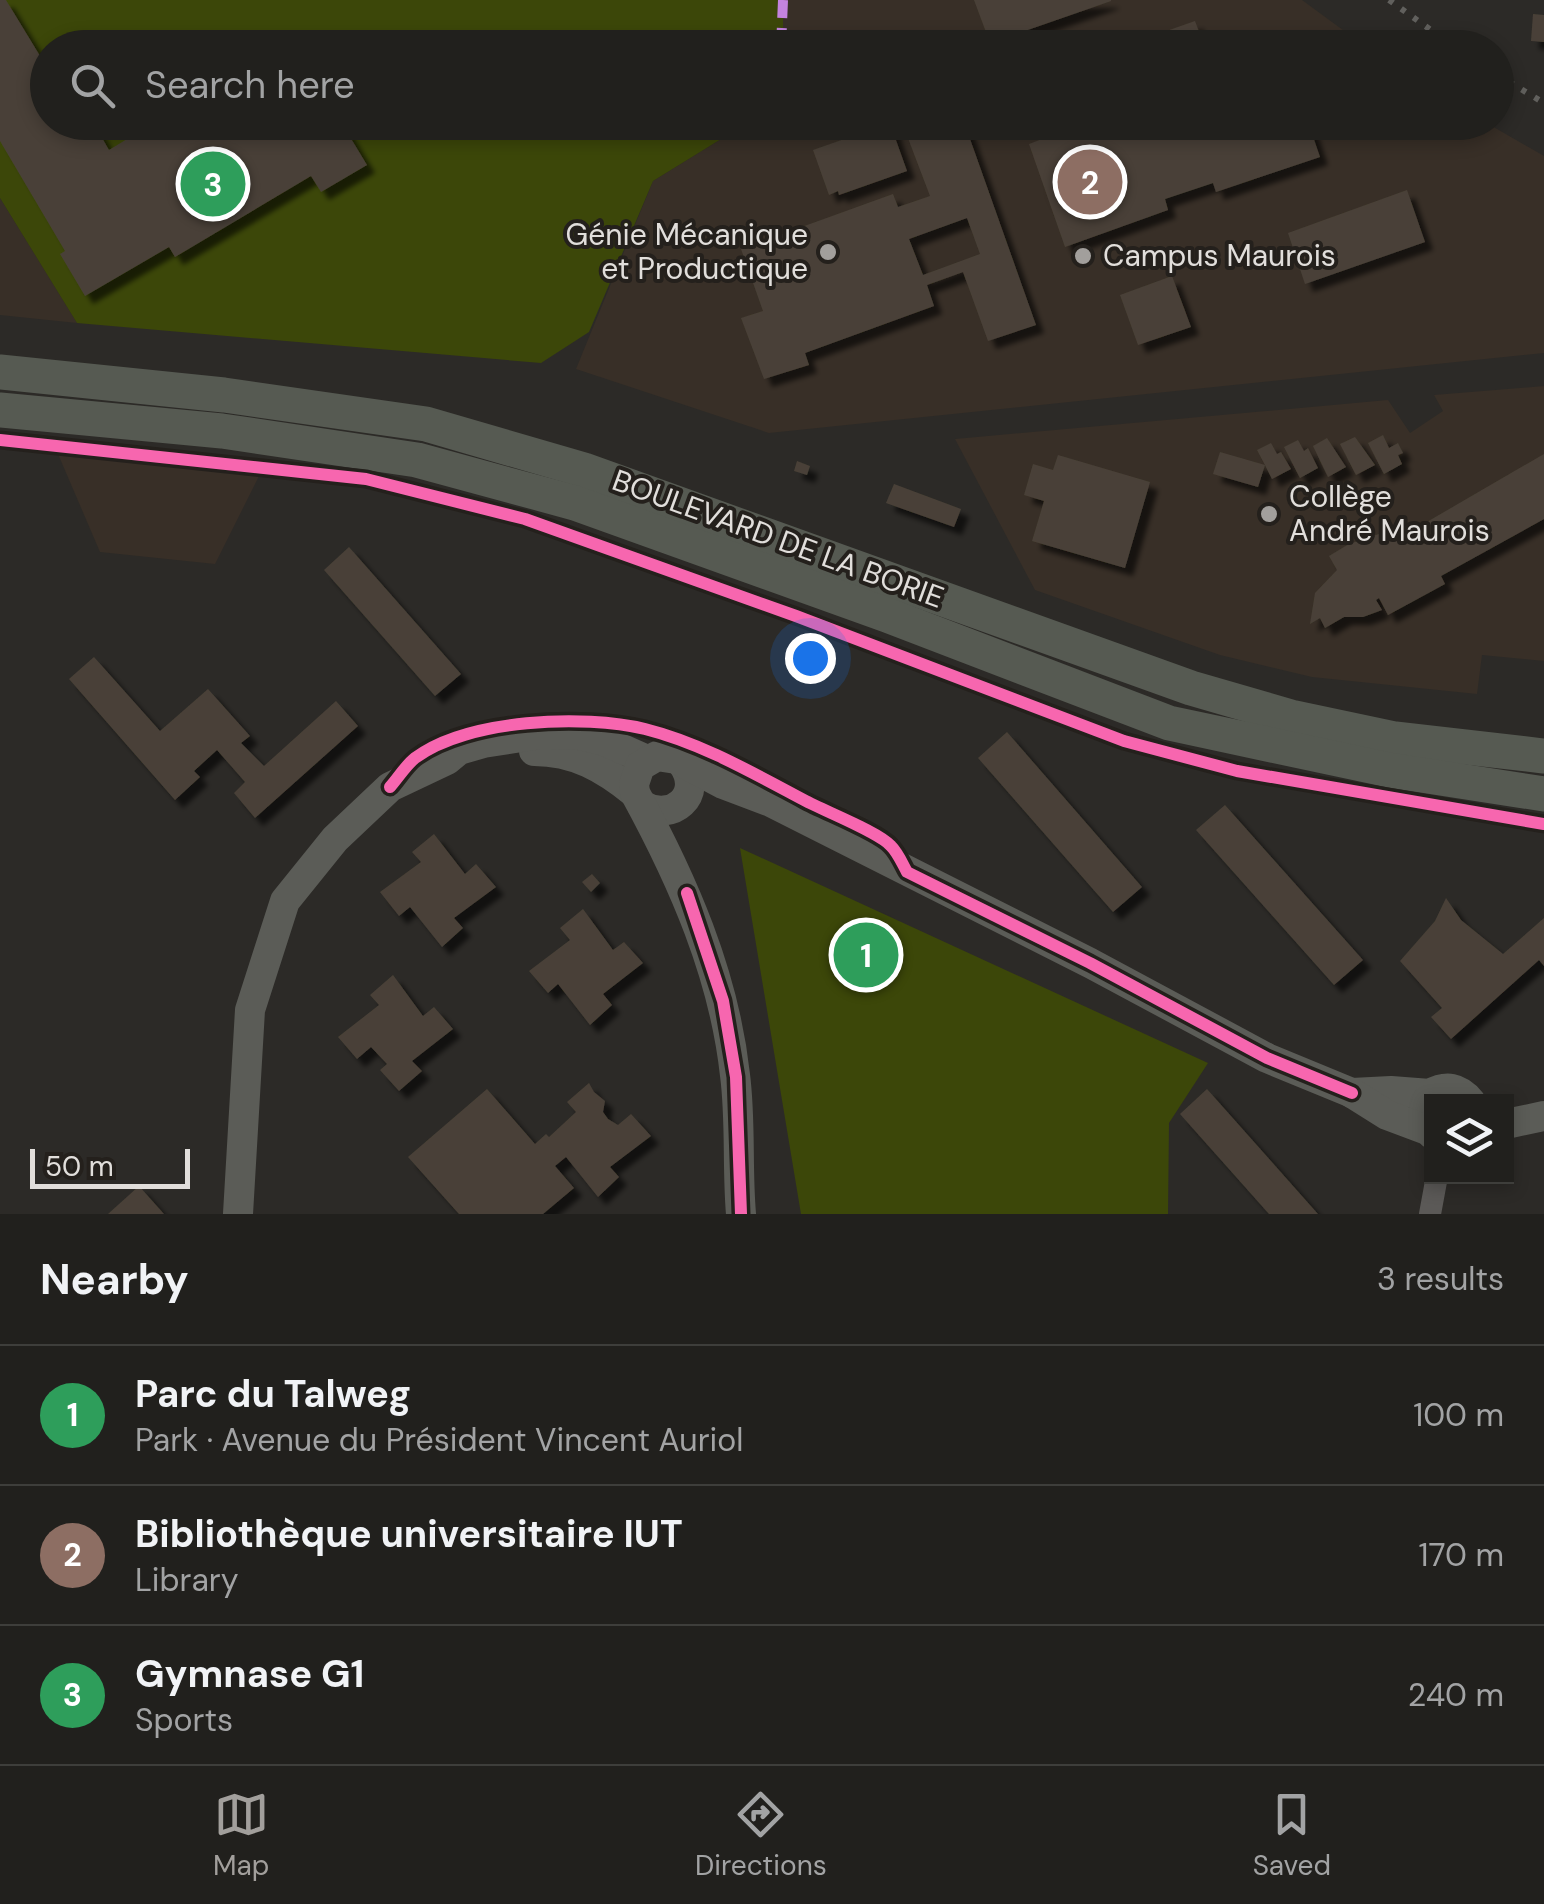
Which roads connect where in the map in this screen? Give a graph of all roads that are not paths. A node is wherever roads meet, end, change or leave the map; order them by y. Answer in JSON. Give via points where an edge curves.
{"nodes":[{"id":1,"x":0,"y":372,"type":"edge"},
{"id":2,"x":0,"y":410,"type":"edge"},
{"id":3,"x":1544,"y":756,"type":"edge"},
{"id":4,"x":447,"y":760,"type":"junction"},
{"id":5,"x":647,"y":760,"type":"junction"},
{"id":6,"x":683,"y":764,"type":"junction"},
{"id":7,"x":723,"y":784,"type":"junction"},
{"id":8,"x":1544,"y":794,"type":"edge"},
{"id":9,"x":638,"y":799,"type":"junction"},
{"id":10,"x":682,"y":803,"type":"junction"},
{"id":11,"x":665,"y":846,"type":"junction"},
{"id":12,"x":1352,"y":1093,"type":"junction"},
{"id":13,"x":1430,"y":1094,"type":"joint"},
{"id":14,"x":1463,"y":1094,"type":"edge"},
{"id":15,"x":1514,"y":1108,"type":"edge"},
{"id":16,"x":1544,"y":1113,"type":"edge"},
{"id":17,"x":1514,"y":1122,"type":"edge"},
{"id":18,"x":1424,"y":1129,"type":"edge"},
{"id":19,"x":1436,"y":1184,"type":"edge"},
{"id":20,"x":238,"y":1214,"type":"edge"},
{"id":21,"x":741,"y":1214,"type":"edge"},
{"id":22,"x":1430,"y":1214,"type":"edge"}],
"edges":[{"from":1,"to":3,"type":"main road","name":"BOULEVARD DE LA BORIE","via":[[426,424],[584,470],[1291,718],[1395,739]]},
{"from":2,"to":8,"type":"main road","name":"BOULEVARD DE LA BORIE","via":[[417,460],[576,503],[1169,723],[1389,770]]},
{"from":4,"to":5,"type":"street","via":[[483,743],[580,734]]},
{"from":4,"to":9,"type":"street","via":[[571,755],[594,764]]},
{"from":4,"to":20,"type":"street","via":[[376,797],[284,901],[250,1010]]},
{"from":5,"to":6,"type":"street","via":[[668,756]]},
{"from":5,"to":9,"type":"street","via":[[636,774]]},
{"from":6,"to":7,"type":"street"},
{"from":6,"to":10,"type":"street","via":[[690,780]]},
{"from":7,"to":10,"type":"street"},
{"from":7,"to":12,"type":"street","via":[[796,814],[1267,1058]]},
{"from":9,"to":10,"type":"street","via":[[656,812]]},
{"from":9,"to":11,"type":"street"},
{"from":10,"to":11,"type":"street"},
{"from":11,"to":21,"type":"street","via":[[723,1001],[736,1077]]},
{"from":12,"to":13,"type":"street"},
{"from":12,"to":18,"type":"street"},
{"from":13,"to":14,"type":"street","via":[[1455,1088]]},
{"from":15,"to":16,"type":"street"},
{"from":16,"to":17,"type":"street"},
{"from":19,"to":22,"type":"street"}]}
